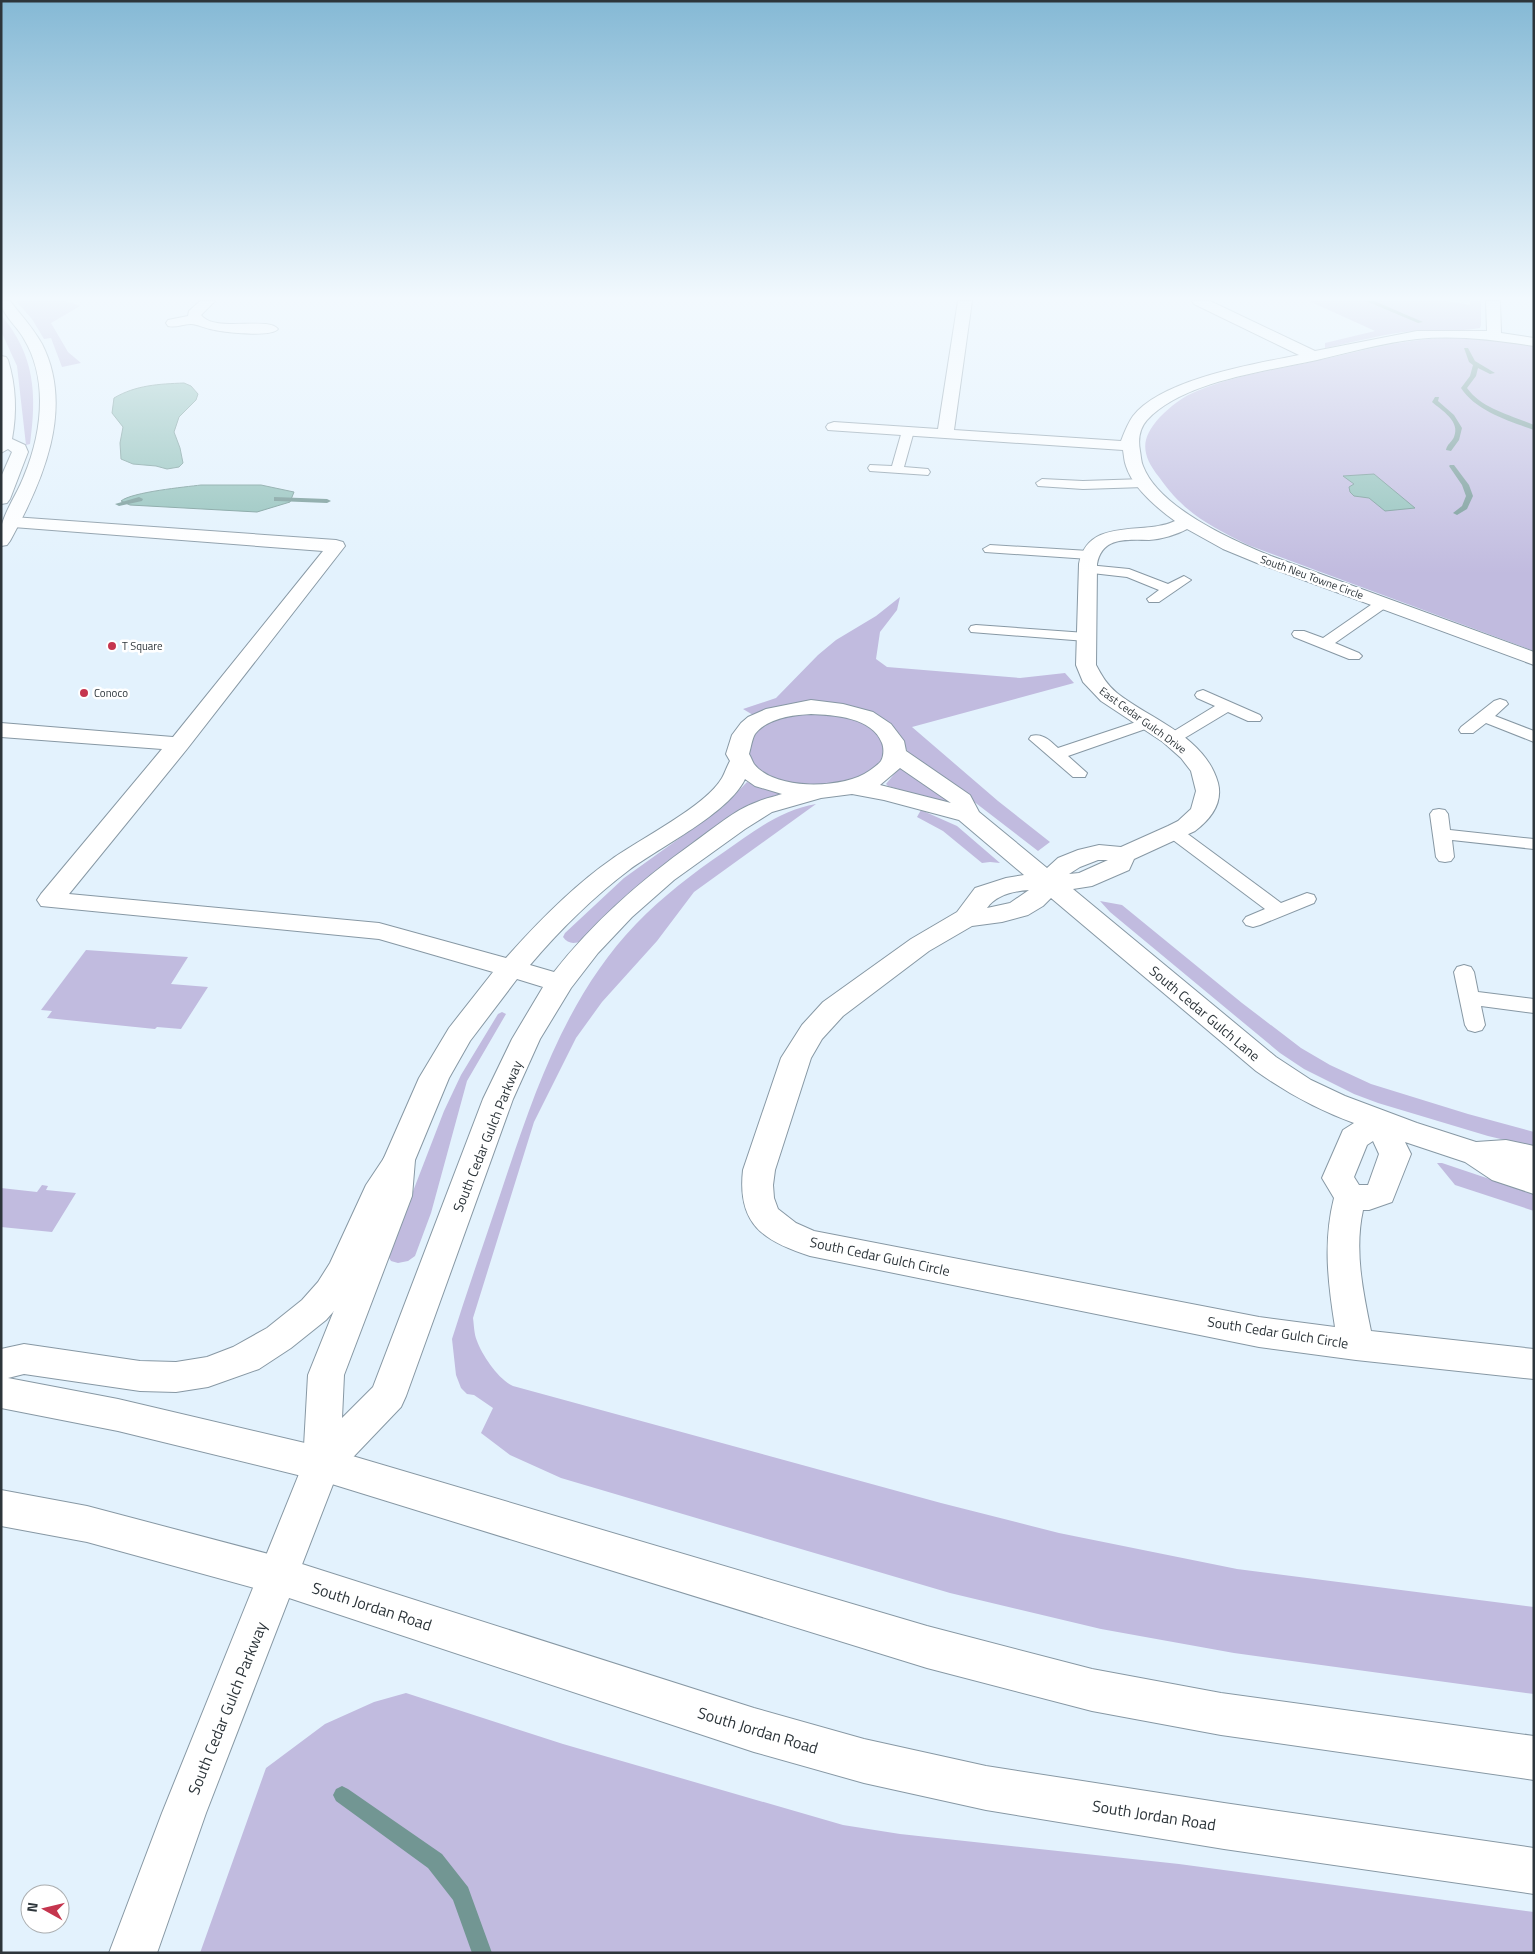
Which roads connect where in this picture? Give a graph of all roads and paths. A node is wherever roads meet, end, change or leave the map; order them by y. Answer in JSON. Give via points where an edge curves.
{"nodes":[{"id":1,"x":7,"y":392,"type":"edge"},
{"id":2,"x":46,"y":392,"type":"edge"},
{"id":3,"x":951,"y":392,"type":"edge"},
{"id":4,"x":1177,"y":392,"type":"edge"},
{"id":5,"x":834,"y":427,"type":"dead end"},
{"id":6,"x":908,"y":431,"type":"junction"},
{"id":7,"x":945,"y":434,"type":"junction"},
{"id":8,"x":2,"y":444,"type":"edge"},
{"id":9,"x":1130,"y":446,"type":"junction"},
{"id":10,"x":874,"y":468,"type":"dead end"},
{"id":11,"x":897,"y":470,"type":"junction"},
{"id":12,"x":924,"y":472,"type":"dead end"},
{"id":13,"x":1042,"y":483,"type":"dead end"},
{"id":14,"x":1144,"y":483,"type":"junction"},
{"id":15,"x":1,"y":499,"type":"edge"},
{"id":16,"x":7,"y":521,"type":"edge"},
{"id":17,"x":1187,"y":522,"type":"junction"},
{"id":18,"x":1,"y":542,"type":"edge"},
{"id":19,"x":990,"y":549,"type":"dead end"},
{"id":20,"x":1088,"y":562,"type":"junction"},
{"id":21,"x":1184,"y":580,"type":"dead end"},
{"id":22,"x":1169,"y":589,"type":"junction"},
{"id":23,"x":1154,"y":599,"type":"dead end"},
{"id":24,"x":1383,"y":603,"type":"junction"},
{"id":25,"x":976,"y":629,"type":"dead end"},
{"id":26,"x":1299,"y":634,"type":"dead end"},
{"id":27,"x":1086,"y":637,"type":"junction"},
{"id":28,"x":1324,"y":644,"type":"junction"},
{"id":29,"x":1354,"y":656,"type":"dead end"},
{"id":30,"x":1534,"y":659,"type":"edge"},
{"id":31,"x":1203,"y":695,"type":"dead end"},
{"id":32,"x":1500,"y":704,"type":"dead end"},
{"id":33,"x":1227,"y":706,"type":"junction"},
{"id":34,"x":1484,"y":717,"type":"junction"},
{"id":35,"x":1254,"y":718,"type":"dead end"},
{"id":36,"x":1148,"y":723,"type":"junction"},
{"id":37,"x":1,"y":730,"type":"edge"},
{"id":38,"x":1467,"y":730,"type":"dead end"},
{"id":39,"x":1534,"y":737,"type":"edge"},
{"id":40,"x":1037,"y":739,"type":"dead end"},
{"id":41,"x":1172,"y":739,"type":"junction"},
{"id":42,"x":179,"y":744,"type":"junction"},
{"id":43,"x":895,"y":754,"type":"junction"},
{"id":44,"x":1057,"y":754,"type":"junction"},
{"id":45,"x":741,"y":761,"type":"junction"},
{"id":46,"x":1079,"y":773,"type":"dead end"},
{"id":47,"x":855,"y":788,"type":"junction"},
{"id":48,"x":814,"y":793,"type":"junction"},
{"id":49,"x":1439,"y":814,"type":"dead end"},
{"id":50,"x":968,"y":815,"type":"junction"},
{"id":51,"x":1175,"y":833,"type":"junction"},
{"id":52,"x":1442,"y":834,"type":"junction"},
{"id":53,"x":1534,"y":844,"type":"edge"},
{"id":54,"x":1445,"y":857,"type":"dead end"},
{"id":55,"x":1050,"y":882,"type":"junction"},
{"id":56,"x":1307,"y":899,"type":"dead end"},
{"id":57,"x":1278,"y":910,"type":"junction"},
{"id":58,"x":1253,"y":921,"type":"dead end"},
{"id":59,"x":510,"y":969,"type":"junction"},
{"id":60,"x":1464,"y":972,"type":"dead end"},
{"id":61,"x":560,"y":983,"type":"junction"},
{"id":62,"x":1470,"y":998,"type":"junction"},
{"id":63,"x":1534,"y":1006,"type":"edge"},
{"id":64,"x":1476,"y":1025,"type":"dead end"},
{"id":65,"x":1380,"y":1122,"type":"junction"},
{"id":66,"x":1476,"y":1154,"type":"junction"},
{"id":67,"x":1534,"y":1158,"type":"edge"},
{"id":68,"x":399,"y":1160,"type":"junction"},
{"id":69,"x":1534,"y":1182,"type":"edge"},
{"id":70,"x":1350,"y":1197,"type":"junction"},
{"id":71,"x":1356,"y":1345,"type":"junction"},
{"id":72,"x":1,"y":1364,"type":"edge"},
{"id":73,"x":1534,"y":1364,"type":"edge"},
{"id":74,"x":1,"y":1392,"type":"edge"},
{"id":75,"x":322,"y":1464,"type":"junction"},
{"id":76,"x":1,"y":1508,"type":"edge"},
{"id":77,"x":280,"y":1576,"type":"junction"},
{"id":78,"x":1534,"y":1758,"type":"edge"},
{"id":79,"x":1534,"y":1871,"type":"edge"},
{"id":80,"x":133,"y":1953,"type":"edge"}],
"edges":[{"from":1,"to":8,"type":"street"},
{"from":2,"to":16,"type":"street","via":[[45,435],[31,484]]},
{"from":3,"to":7,"type":"street"},
{"from":4,"to":9,"type":"street","via":[[1141,418],[1133,431]]},
{"from":5,"to":6,"type":"street"},
{"from":6,"to":7,"type":"street"},
{"from":6,"to":11,"type":"lane"},
{"from":7,"to":9,"type":"street"},
{"from":8,"to":15,"type":"street","via":[[19,448],[20,452]]},
{"from":9,"to":14,"type":"street","name":"South Neu Towne Circle","via":[[1133,462]]},
{"from":10,"to":11,"type":"lane"},
{"from":11,"to":12,"type":"lane"},
{"from":13,"to":14,"type":"lane"},
{"from":14,"to":17,"type":"street","name":"South Neu Towne Circle"},
{"from":16,"to":18,"type":"street"},
{"from":16,"to":42,"type":"street","via":[[336,546]]},
{"from":17,"to":20,"type":"street","via":[[1176,529],[1148,534],[1133,532],[1106,540],[1094,547]]},
{"from":17,"to":24,"type":"street","name":"South Neu Towne Circle","via":[[1254,555]]},
{"from":19,"to":20,"type":"lane"},
{"from":20,"to":22,"type":"lane","via":[[1129,573]]},
{"from":20,"to":27,"type":"street","name":"East Cedar Gulch Drive"},
{"from":21,"to":22,"type":"lane"},
{"from":22,"to":23,"type":"lane"},
{"from":24,"to":28,"type":"lane"},
{"from":24,"to":30,"type":"street","name":"South Neu Towne Circle"},
{"from":25,"to":27,"type":"lane"},
{"from":26,"to":28,"type":"lane"},
{"from":27,"to":36,"type":"street","name":"East Cedar Gulch Drive","via":[[1086,666],[1091,680]]},
{"from":28,"to":29,"type":"lane"},
{"from":31,"to":33,"type":"lane"},
{"from":32,"to":34,"type":"lane"},
{"from":33,"to":35,"type":"lane"},
{"from":33,"to":41,"type":"lane"},
{"from":34,"to":38,"type":"lane"},
{"from":34,"to":39,"type":"lane"},
{"from":36,"to":41,"type":"street","name":"East Cedar Gulch Drive"},
{"from":36,"to":44,"type":"lane"},
{"from":37,"to":42,"type":"street"},
{"from":40,"to":44,"type":"lane"},
{"from":41,"to":51,"type":"street","name":"East Cedar Gulch Drive","via":[[1196,762],[1208,790],[1201,814]]},
{"from":42,"to":59,"type":"street","via":[[50,900],[361,928],[405,937]]},
{"from":43,"to":45,"type":"street","via":[[890,736],[871,720],[843,710],[811,707],[780,712],[754,723],[740,741]]},
{"from":43,"to":47,"type":"street","via":[[892,764],[883,774]]},
{"from":43,"to":50,"type":"street","name":"South Cedar Gulch Lane","via":[[962,800]]},
{"from":44,"to":46,"type":"lane"},
{"from":45,"to":48,"type":"street","via":[[747,770],[768,783]]},
{"from":45,"to":59,"type":"street","name":"South Cedar Gulch Parkway","via":[[732,782],[712,804],[641,850],[592,888],[558,918]]},
{"from":47,"to":48,"type":"street"},
{"from":47,"to":50,"type":"street","name":"South Cedar Gulch Lane"},
{"from":48,"to":61,"type":"street","name":"South Cedar Gulch Parkway","via":[[758,811],[665,875],[623,911]]},
{"from":49,"to":52,"type":"lane"},
{"from":50,"to":55,"type":"street","name":"South Cedar Gulch Lane"},
{"from":51,"to":55,"type":"street","name":"East Cedar Gulch Drive","via":[[1122,854],[1120,865],[1083,881]]},
{"from":51,"to":57,"type":"lane"},
{"from":52,"to":53,"type":"lane"},
{"from":52,"to":54,"type":"lane"},
{"from":55,"to":65,"type":"street","name":"South Cedar Gulch Lane","via":[[1266,1064],[1317,1096]]},
{"from":55,"to":71,"type":"street","name":"South Cedar Gulch Circle","via":[[1034,900],[1001,916],[966,918],[920,944],[848,996],[822,1020],[796,1058],[759,1170],[756,1187],[764,1216],[774,1226],[810,1243],[1259,1332]]},
{"from":56,"to":57,"type":"lane"},
{"from":57,"to":58,"type":"lane"},
{"from":59,"to":61,"type":"street"},
{"from":59,"to":68,"type":"street","name":"South Cedar Gulch Parkway","via":[[459,1035],[444,1060]]},
{"from":60,"to":62,"type":"lane"},
{"from":61,"to":75,"type":"street","name":"South Cedar Gulch Parkway","via":[[526,1039],[498,1099],[388,1396]]},
{"from":62,"to":63,"type":"lane"},
{"from":62,"to":64,"type":"lane"},
{"from":65,"to":66,"type":"street","name":"South Cedar Gulch Lane"},
{"from":65,"to":70,"type":"street","via":[[1354,1138],[1338,1178]]},
{"from":65,"to":70,"type":"street","via":[[1395,1154],[1380,1193],[1369,1198]]},
{"from":66,"to":67,"type":"street","name":"South Cedar Gulch Lane","via":[[1506,1152]]},
{"from":66,"to":69,"type":"street","name":"South Cedar Gulch Lane","via":[[1503,1172]]},
{"from":68,"to":72,"type":"street","via":[[377,1194],[344,1269],[330,1292],[314,1310],[246,1358],[208,1372],[176,1377],[140,1376],[24,1359]]},
{"from":68,"to":75,"type":"street","name":"South Cedar Gulch Parkway","via":[[396,1196],[326,1375]]},
{"from":70,"to":71,"type":"street","name":"South Cedar Gulch Circle","via":[[1342,1235]]},
{"from":71,"to":73,"type":"street","name":"South Cedar Gulch Circle"},
{"from":74,"to":75,"type":"street","via":[[118,1415]]},
{"from":75,"to":77,"type":"street","name":"South Cedar Gulch Parkway"},
{"from":75,"to":78,"type":"street","via":[[926,1647],[1092,1690],[1221,1714]]},
{"from":76,"to":77,"type":"street","name":"South Jordan Road","via":[[87,1524]]},
{"from":77,"to":79,"type":"street","name":"South Jordan Road","via":[[754,1730],[864,1761],[986,1788]]},
{"from":77,"to":80,"type":"street","name":"South Cedar Gulch Parkway","via":[[184,1814]]}]}
